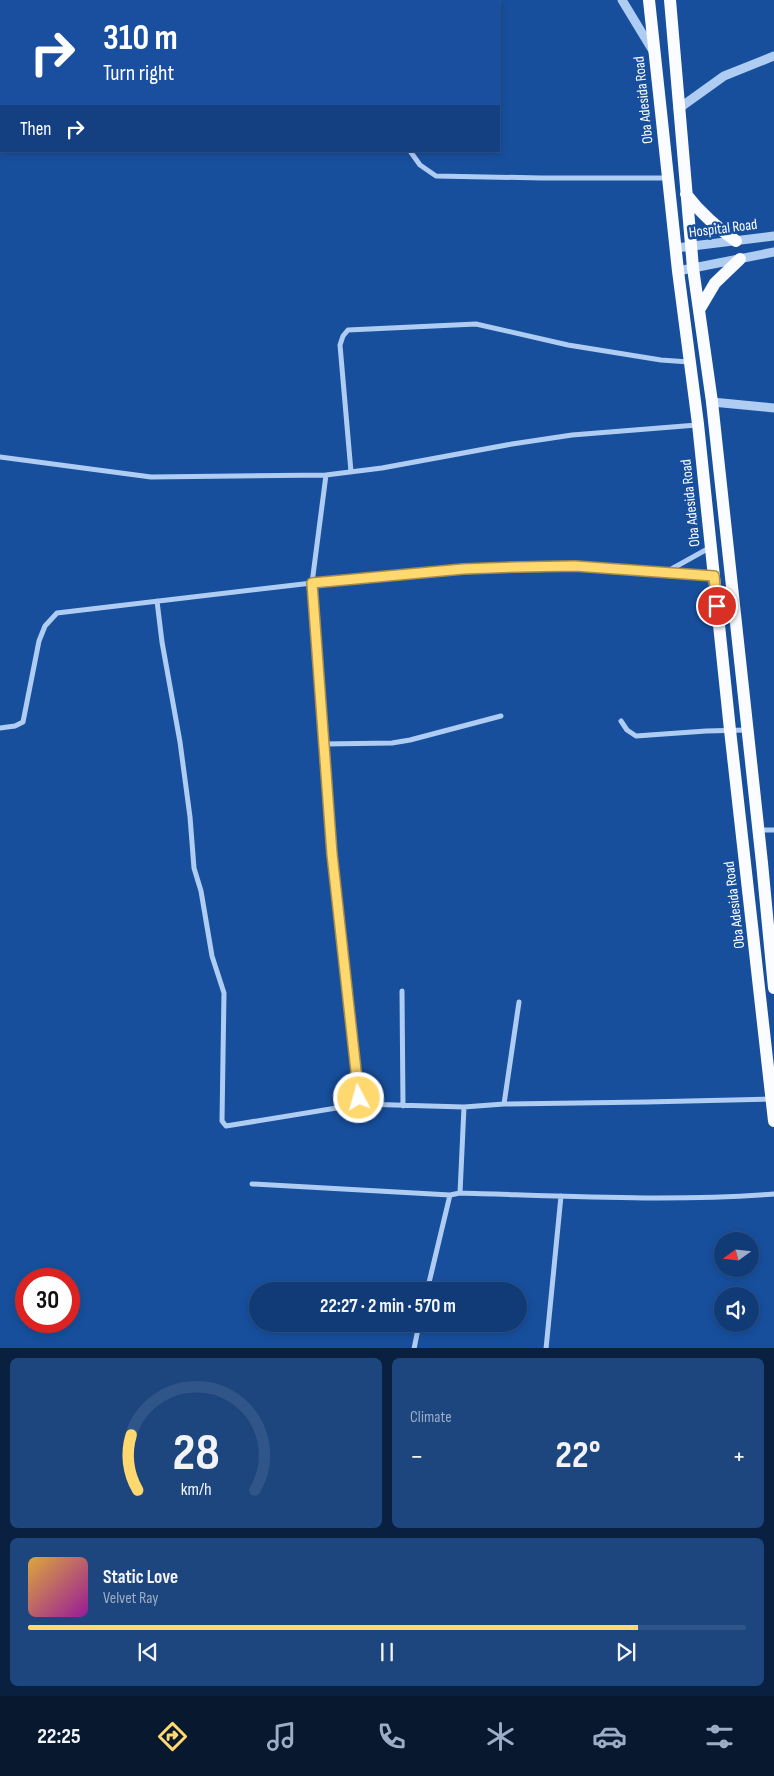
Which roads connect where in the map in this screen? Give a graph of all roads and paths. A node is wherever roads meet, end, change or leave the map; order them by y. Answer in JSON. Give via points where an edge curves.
{"nodes":[{"id":1,"x":622,"y":0,"type":"edge"},
{"id":2,"x":649,"y":0,"type":"edge"},
{"id":3,"x":670,"y":0,"type":"edge"},
{"id":4,"x":654,"y":52,"type":"junction"},
{"id":5,"x":774,"y":56,"type":"edge"},
{"id":6,"x":678,"y":109,"type":"junction"},
{"id":7,"x":411,"y":152,"type":"edge"},
{"id":8,"x":668,"y":178,"type":"junction"},
{"id":9,"x":686,"y":194,"type":"junction"},
{"id":10,"x":774,"y":236,"type":"edge"},
{"id":11,"x":736,"y":241,"type":"junction"},
{"id":12,"x":691,"y":246,"type":"junction"},
{"id":13,"x":676,"y":248,"type":"junction"},
{"id":14,"x":774,"y":252,"type":"edge"},
{"id":15,"x":740,"y":259,"type":"junction"},
{"id":16,"x":693,"y":268,"type":"junction"},
{"id":17,"x":678,"y":271,"type":"junction"},
{"id":18,"x":699,"y":310,"type":"junction"},
{"id":19,"x":690,"y":362,"type":"junction"},
{"id":20,"x":712,"y":402,"type":"junction"},
{"id":21,"x":774,"y":408,"type":"edge"},
{"id":22,"x":698,"y":424,"type":"junction"},
{"id":23,"x":0,"y":457,"type":"edge"},
{"id":24,"x":350,"y":472,"type":"junction"},
{"id":25,"x":326,"y":476,"type":"junction"},
{"id":26,"x":712,"y":547,"type":"junction"},
{"id":27,"x":665,"y":573,"type":"junction"},
{"id":28,"x":714,"y":576,"type":"junction"},
{"id":29,"x":312,"y":583,"type":"junction"},
{"id":30,"x":157,"y":601,"type":"junction"},
{"id":31,"x":500,"y":716,"type":"dead end"},
{"id":32,"x":622,"y":721,"type":"dead end"},
{"id":33,"x":0,"y":728,"type":"edge"},
{"id":34,"x":730,"y":730,"type":"junction"},
{"id":35,"x":748,"y":730,"type":"junction"},
{"id":36,"x":324,"y":744,"type":"junction"},
{"id":37,"x":759,"y":830,"type":"junction"},
{"id":38,"x":774,"y":830,"type":"edge"},
{"id":39,"x":774,"y":988,"type":"edge"},
{"id":40,"x":402,"y":991,"type":"dead end"},
{"id":41,"x":519,"y":1002,"type":"dead end"},
{"id":42,"x":772,"y":1099,"type":"junction"},
{"id":43,"x":362,"y":1104,"type":"junction"},
{"id":44,"x":504,"y":1104,"type":"junction"},
{"id":45,"x":403,"y":1106,"type":"junction"},
{"id":46,"x":464,"y":1107,"type":"junction"},
{"id":47,"x":774,"y":1121,"type":"edge"},
{"id":48,"x":252,"y":1184,"type":"dead end"},
{"id":49,"x":460,"y":1193,"type":"junction"},
{"id":50,"x":774,"y":1194,"type":"edge"},
{"id":51,"x":450,"y":1195,"type":"junction"},
{"id":52,"x":561,"y":1196,"type":"junction"},
{"id":53,"x":429,"y":1282,"type":"edge"},
{"id":54,"x":418,"y":1332,"type":"edge"},
{"id":55,"x":414,"y":1348,"type":"edge"},
{"id":56,"x":546,"y":1348,"type":"edge"}],
"edges":[{"from":1,"to":4,"type":"street"},
{"from":2,"to":4,"type":"main road","name":"Oba Adesida Road"},
{"from":3,"to":6,"type":"main road","name":"Oba Adesida Road"},
{"from":4,"to":8,"type":"main road","name":"Oba Adesida Road"},
{"from":5,"to":6,"type":"street","via":[[724,76]]},
{"from":6,"to":9,"type":"main road","name":"Oba Adesida Road"},
{"from":7,"to":8,"type":"street","via":[[420,165],[436,176]]},
{"from":8,"to":13,"type":"main road","name":"Oba Adesida Road"},
{"from":9,"to":11,"type":"main road","via":[[699,211]]},
{"from":9,"to":12,"type":"main road","name":"Oba Adesida Road"},
{"from":10,"to":11,"type":"street","name":"Hospital Road"},
{"from":11,"to":12,"type":"street","name":"Hospital Road"},
{"from":12,"to":13,"type":"street","name":"Hospital Road"},
{"from":12,"to":16,"type":"main road","name":"Oba Adesida Road"},
{"from":13,"to":17,"type":"main road","name":"Oba Adesida Road"},
{"from":14,"to":15,"type":"street","name":"Hospital Road"},
{"from":15,"to":16,"type":"street","name":"Hospital Road"},
{"from":15,"to":18,"type":"main road","via":[[715,283]]},
{"from":16,"to":17,"type":"street","name":"Hospital Road"},
{"from":16,"to":18,"type":"main road","name":"Oba Adesida Road"},
{"from":17,"to":19,"type":"main road","name":"Oba Adesida Road"},
{"from":18,"to":20,"type":"main road","name":"Oba Adesida Road"},
{"from":19,"to":22,"type":"main road","name":"Oba Adesida Road"},
{"from":19,"to":24,"type":"street","via":[[568,345],[476,324],[348,330],[340,345]]},
{"from":20,"to":21,"type":"street"},
{"from":20,"to":35,"type":"main road","name":"Oba Adesida Road"},
{"from":22,"to":24,"type":"street","via":[[572,435]]},
{"from":22,"to":26,"type":"main road","name":"Oba Adesida Road"},
{"from":23,"to":25,"type":"street","via":[[151,477]]},
{"from":24,"to":25,"type":"street"},
{"from":25,"to":29,"type":"street"},
{"from":26,"to":27,"type":"street"},
{"from":26,"to":28,"type":"main road","name":"Oba Adesida Road"},
{"from":27,"to":28,"type":"street"},
{"from":27,"to":29,"type":"street","via":[[575,566],[518,567]]},
{"from":28,"to":34,"type":"main road","name":"Oba Adesida Road"},
{"from":29,"to":30,"type":"street"},
{"from":29,"to":36,"type":"street"},
{"from":30,"to":33,"type":"street","via":[[57,612],[39,641],[23,722]]},
{"from":30,"to":43,"type":"street","via":[[180,742],[194,868],[212,956],[224,993],[222,1121],[226,1126]]},
{"from":31,"to":36,"type":"street","via":[[410,740]]},
{"from":32,"to":34,"type":"street","via":[[636,736]]},
{"from":34,"to":35,"type":"street"},
{"from":34,"to":42,"type":"main road","name":"Oba Adesida Road"},
{"from":35,"to":37,"type":"main road","name":"Oba Adesida Road"},
{"from":36,"to":43,"type":"street","via":[[332,854]]},
{"from":37,"to":38,"type":"street"},
{"from":37,"to":39,"type":"main road","name":"Oba Adesida Road"},
{"from":40,"to":45,"type":"street"},
{"from":41,"to":44,"type":"street"},
{"from":42,"to":44,"type":"street"},
{"from":42,"to":47,"type":"main road","name":"Oba Adesida Road"},
{"from":43,"to":45,"type":"street"},
{"from":44,"to":46,"type":"street"},
{"from":45,"to":46,"type":"street"},
{"from":46,"to":49,"type":"street"},
{"from":48,"to":51,"type":"street"},
{"from":49,"to":51,"type":"street"},
{"from":49,"to":52,"type":"street"},
{"from":50,"to":52,"type":"street"},
{"from":51,"to":53,"type":"street"},
{"from":52,"to":56,"type":"street"},
{"from":54,"to":55,"type":"street"}]}
